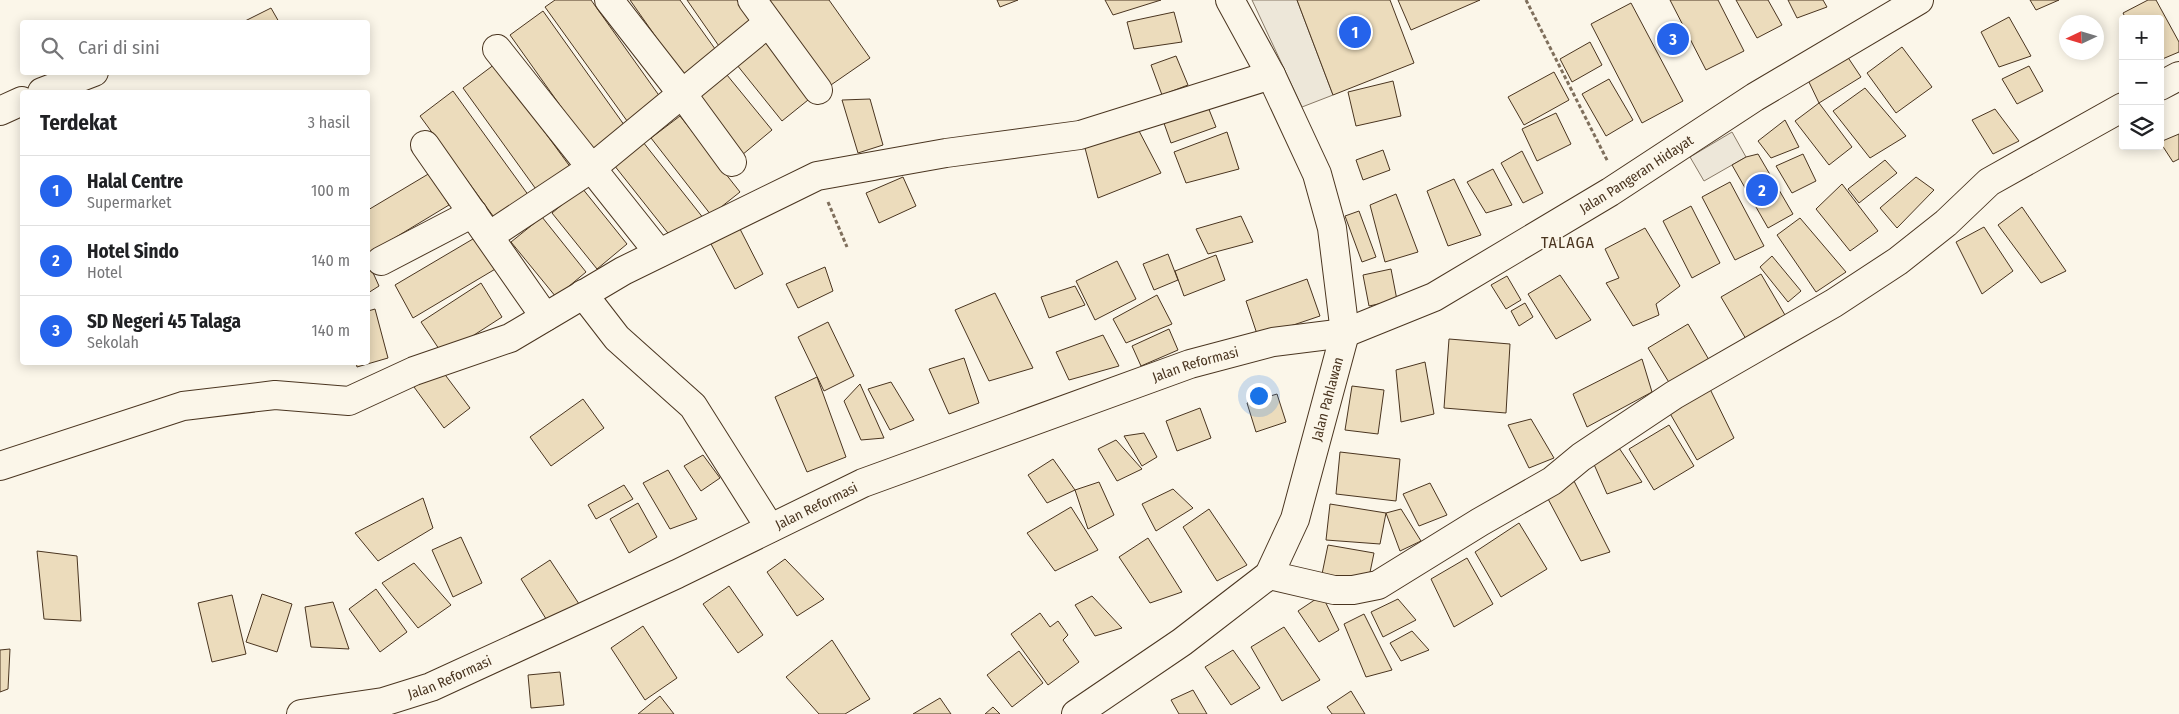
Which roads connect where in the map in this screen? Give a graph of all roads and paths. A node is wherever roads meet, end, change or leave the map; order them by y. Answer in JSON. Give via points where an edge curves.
{"nodes":[{"id":1,"x":610,"y":0,"type":"edge"},
{"id":2,"x":752,"y":0,"type":"edge"},
{"id":3,"x":1230,"y":0,"type":"edge"},
{"id":4,"x":1526,"y":0,"type":"edge"},
{"id":5,"x":1919,"y":0,"type":"edge"},
{"id":6,"x":768,"y":23,"type":"junction"},
{"id":7,"x":497,"y":49,"type":"dead end"},
{"id":8,"x":86,"y":75,"type":"edge"},
{"id":9,"x":1271,"y":75,"type":"junction"},
{"id":10,"x":2179,"y":76,"type":"edge"},
{"id":11,"x":2164,"y":84,"type":"edge"},
{"id":12,"x":47,"y":90,"type":"edge"},
{"id":13,"x":818,"y":90,"type":"dead end"},
{"id":14,"x":683,"y":94,"type":"junction"},
{"id":15,"x":20,"y":102,"type":"edge"},
{"id":16,"x":2119,"y":109,"type":"edge"},
{"id":17,"x":0,"y":111,"type":"edge"},
{"id":18,"x":425,"y":145,"type":"dead end"},
{"id":19,"x":732,"y":162,"type":"dead end"},
{"id":20,"x":593,"y":167,"type":"junction"},
{"id":21,"x":818,"y":176,"type":"junction"},
{"id":22,"x":1620,"y":185,"type":"junction"},
{"id":23,"x":473,"y":214,"type":"junction"},
{"id":24,"x":489,"y":236,"type":"junction"},
{"id":25,"x":847,"y":247,"type":"dead end"},
{"id":26,"x":659,"y":252,"type":"junction"},
{"id":27,"x":381,"y":261,"type":"dead end"},
{"id":28,"x":583,"y":294,"type":"junction"},
{"id":29,"x":546,"y":317,"type":"junction"},
{"id":30,"x":1344,"y":333,"type":"junction"},
{"id":31,"x":0,"y":466,"type":"edge"},
{"id":32,"x":770,"y":528,"type":"junction"},
{"id":33,"x":1269,"y":575,"type":"junction"},
{"id":34,"x":301,"y":714,"type":"edge"},
{"id":35,"x":1076,"y":714,"type":"edge"}],
"edges":[{"from":1,"to":14,"type":"street"},
{"from":2,"to":6,"type":"street"},
{"from":3,"to":9,"type":"street","name":"Jalan Pahlawan"},
{"from":4,"to":22,"type":"path"},
{"from":5,"to":22,"type":"street","name":"Jalan Pangeran Hidayat","via":[[1755,97]]},
{"from":6,"to":13,"type":"street"},
{"from":6,"to":14,"type":"street"},
{"from":7,"to":20,"type":"street"},
{"from":8,"to":12,"type":"street"},
{"from":9,"to":21,"type":"street","via":[[1080,135],[946,153]]},
{"from":9,"to":30,"type":"street","name":"Jalan Pahlawan","via":[[1317,174],[1332,228]]},
{"from":10,"to":11,"type":"street"},
{"from":14,"to":19,"type":"street"},
{"from":14,"to":20,"type":"street"},
{"from":15,"to":17,"type":"street"},
{"from":16,"to":33,"type":"street","via":[[1989,182],[1898,262],[1834,303],[1674,395],[1581,457],[1552,481],[1378,584],[1334,590]]},
{"from":18,"to":23,"type":"street"},
{"from":20,"to":24,"type":"street"},
{"from":20,"to":26,"type":"street"},
{"from":21,"to":25,"type":"path"},
{"from":21,"to":26,"type":"street"},
{"from":22,"to":30,"type":"street","name":"Jalan Pangeran Hidayat","via":[[1434,297]]},
{"from":23,"to":24,"type":"street"},
{"from":23,"to":27,"type":"street"},
{"from":24,"to":29,"type":"street"},
{"from":26,"to":28,"type":"street"},
{"from":28,"to":29,"type":"street"},
{"from":28,"to":32,"type":"street","via":[[617,338],[693,406]]},
{"from":29,"to":31,"type":"street","via":[[510,338],[414,371],[350,402],[275,394],[183,406]]},
{"from":30,"to":32,"type":"street","name":"Jalan Reformasi","via":[[1273,342],[1190,364],[863,483]]},
{"from":30,"to":33,"type":"street","name":"Jalan Pahlawan","via":[[1295,519]]},
{"from":32,"to":34,"type":"street","name":"Jalan Reformasi","via":[[431,687],[383,702]]},
{"from":33,"to":35,"type":"street","name":"Jalan Pahlawan","via":[[1182,642]]}]}
